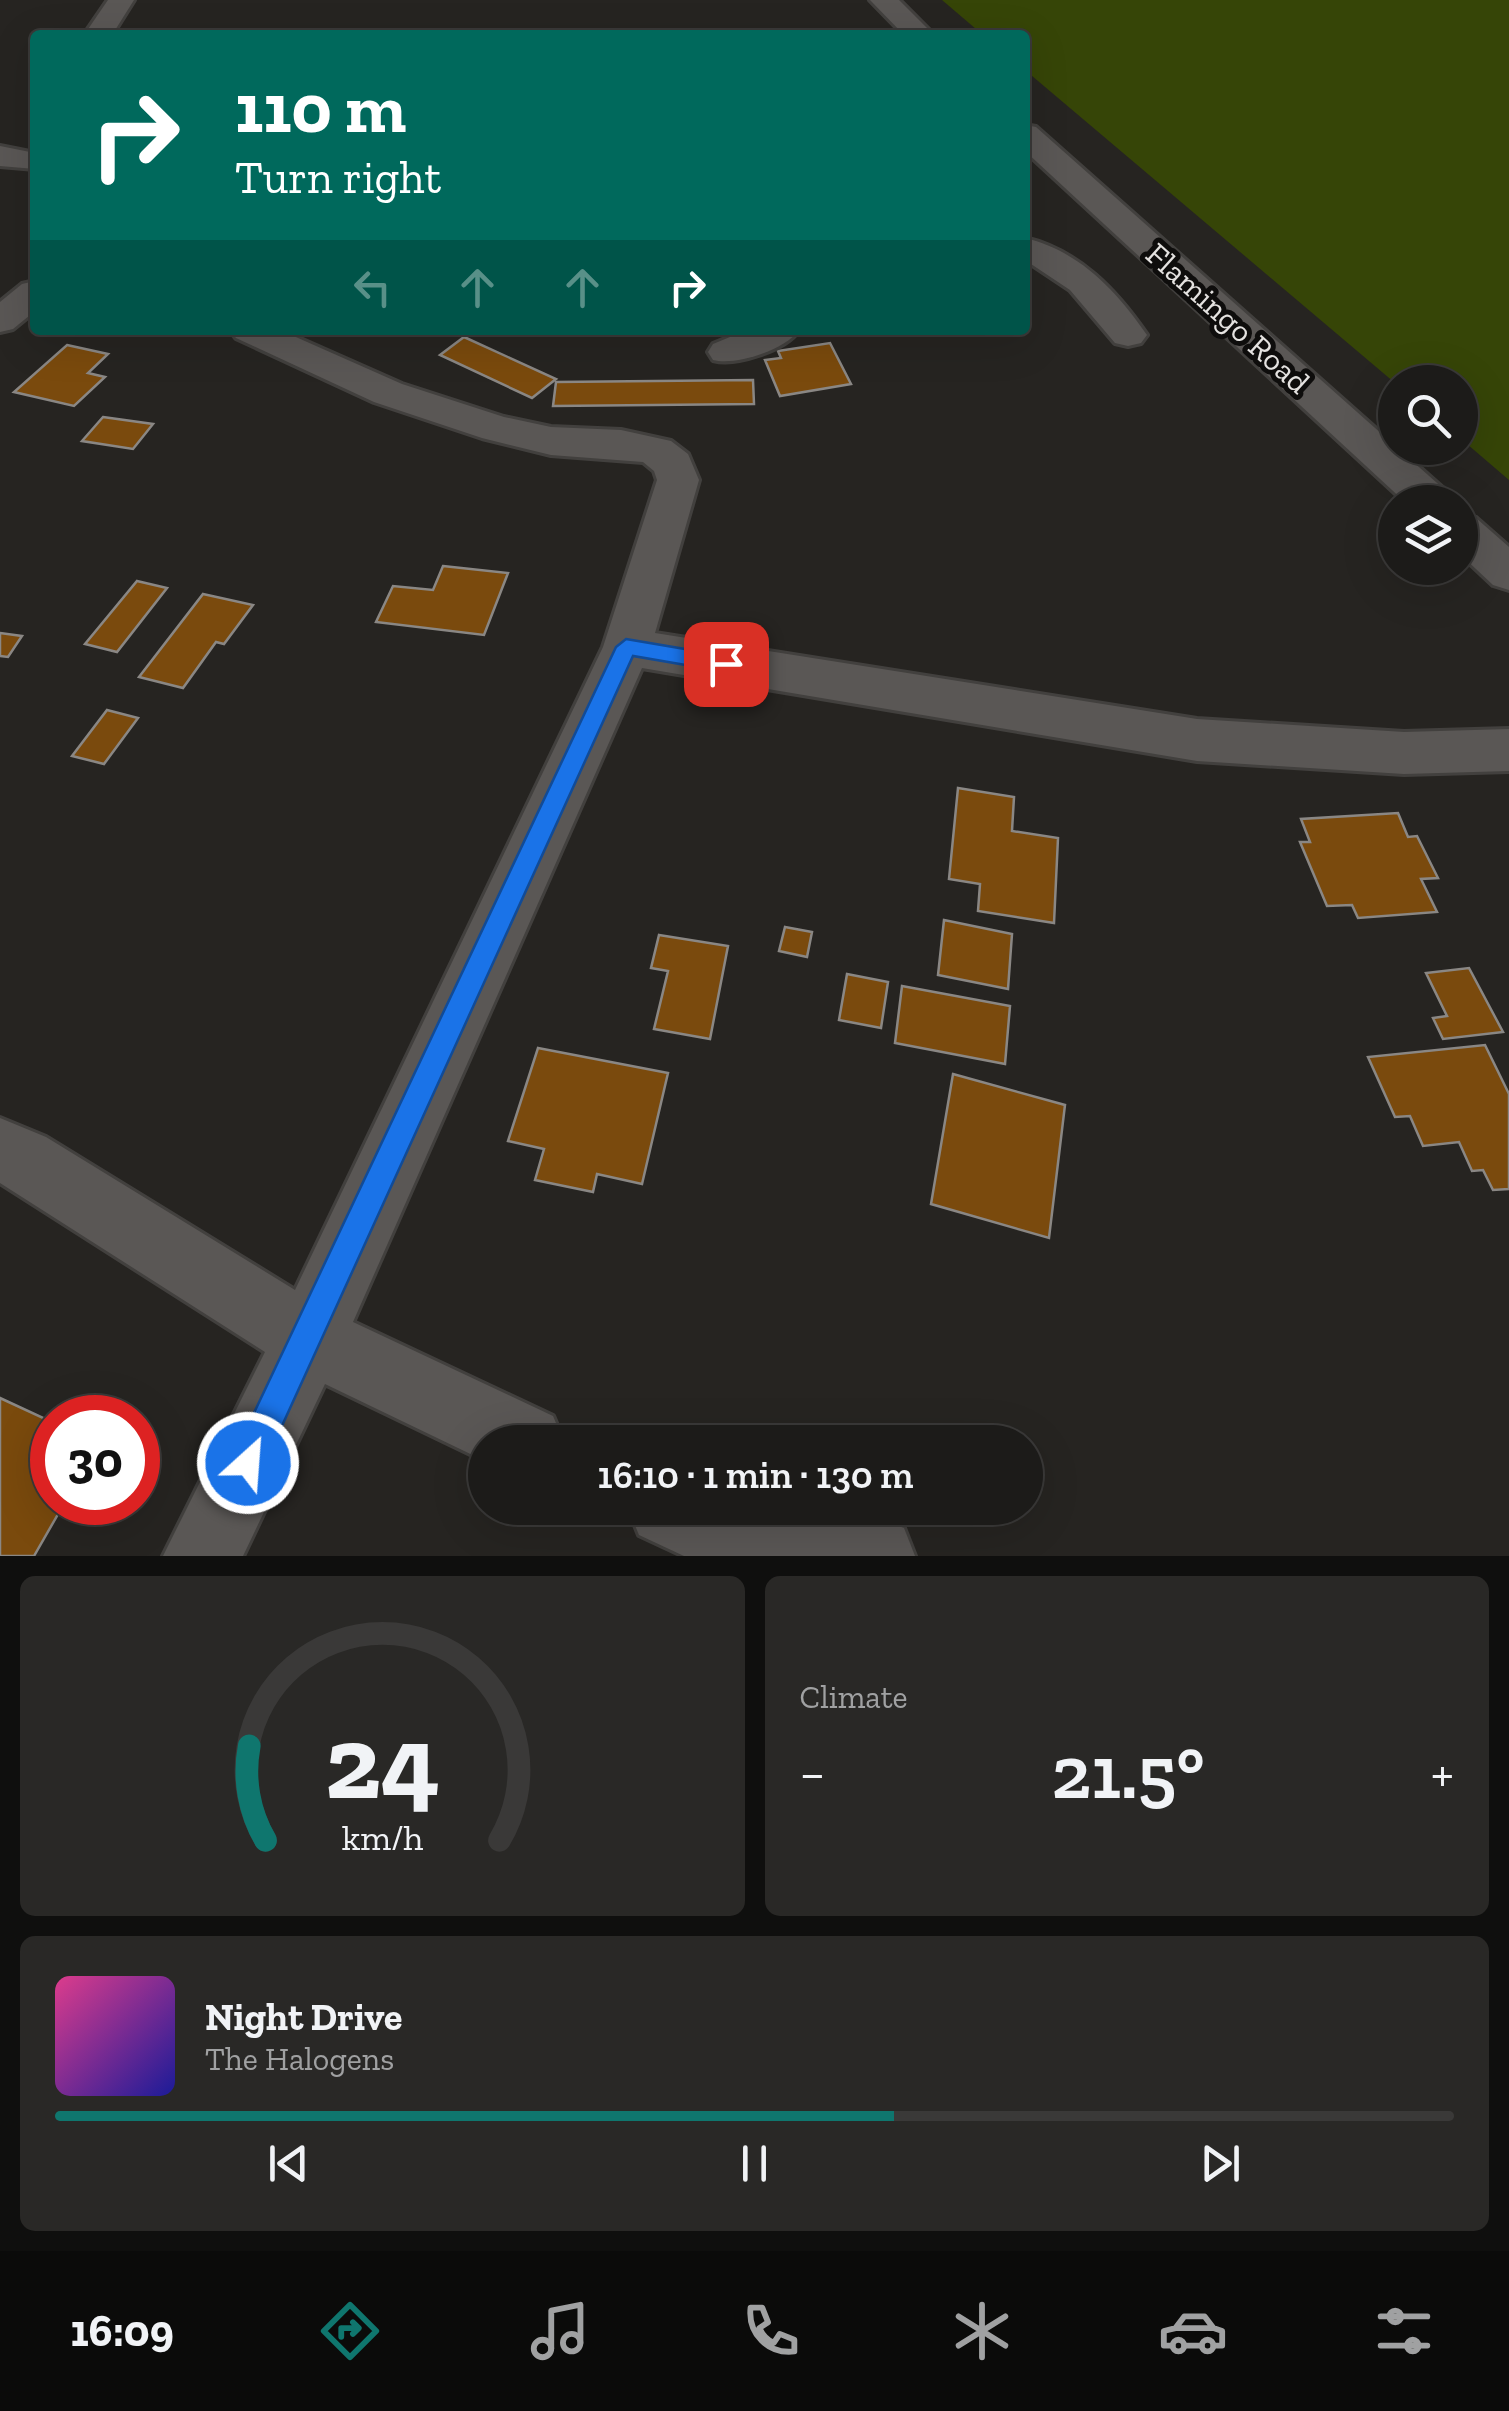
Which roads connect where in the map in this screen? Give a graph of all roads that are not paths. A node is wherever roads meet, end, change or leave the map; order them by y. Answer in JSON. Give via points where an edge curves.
{"nodes":[{"id":1,"x":121,"y":0,"type":"edge"},
{"id":2,"x":883,"y":0,"type":"edge"},
{"id":3,"x":101,"y":30,"type":"edge"},
{"id":4,"x":915,"y":30,"type":"edge"},
{"id":5,"x":1030,"y":139,"type":"edge"},
{"id":6,"x":1030,"y":250,"type":"edge"},
{"id":7,"x":30,"y":296,"type":"edge"},
{"id":8,"x":0,"y":321,"type":"edge"},
{"id":9,"x":260,"y":335,"type":"edge"},
{"id":10,"x":768,"y":335,"type":"edge"},
{"id":11,"x":1128,"y":335,"type":"dead end"},
{"id":12,"x":727,"y":352,"type":"dead end"},
{"id":13,"x":1412,"y":485,"type":"edge"},
{"id":14,"x":1478,"y":546,"type":"edge"},
{"id":15,"x":1509,"y":574,"type":"edge"},
{"id":16,"x":626,"y":647,"type":"junction"},
{"id":17,"x":1509,"y":750,"type":"edge"},
{"id":18,"x":0,"y":1150,"type":"edge"},
{"id":19,"x":309,"y":1338,"type":"junction"},
{"id":20,"x":491,"y":1425,"type":"edge"},
{"id":21,"x":697,"y":1525,"type":"edge"},
{"id":22,"x":742,"y":1550,"type":"edge"},
{"id":23,"x":202,"y":1556,"type":"edge"},
{"id":24,"x":876,"y":1556,"type":"edge"}],
"edges":[{"from":1,"to":3,"type":"street"},
{"from":2,"to":4,"type":"street"},
{"from":5,"to":13,"type":"street","name":"Flamingo Road"},
{"from":6,"to":11,"type":"street","via":[[1084,279]]},
{"from":7,"to":8,"type":"street"},
{"from":9,"to":16,"type":"street","via":[[388,393],[496,429],[551,441],[621,444],[656,452],[673,464],[678,480],[672,505]]},
{"from":10,"to":12,"type":"street"},
{"from":14,"to":15,"type":"street"},
{"from":16,"to":17,"type":"street","via":[[1197,740],[1404,753]]},
{"from":16,"to":19,"type":"street"},
{"from":18,"to":19,"type":"street"},
{"from":19,"to":20,"type":"street"},
{"from":19,"to":23,"type":"street"},
{"from":21,"to":22,"type":"street"},
{"from":22,"to":24,"type":"street"}]}
